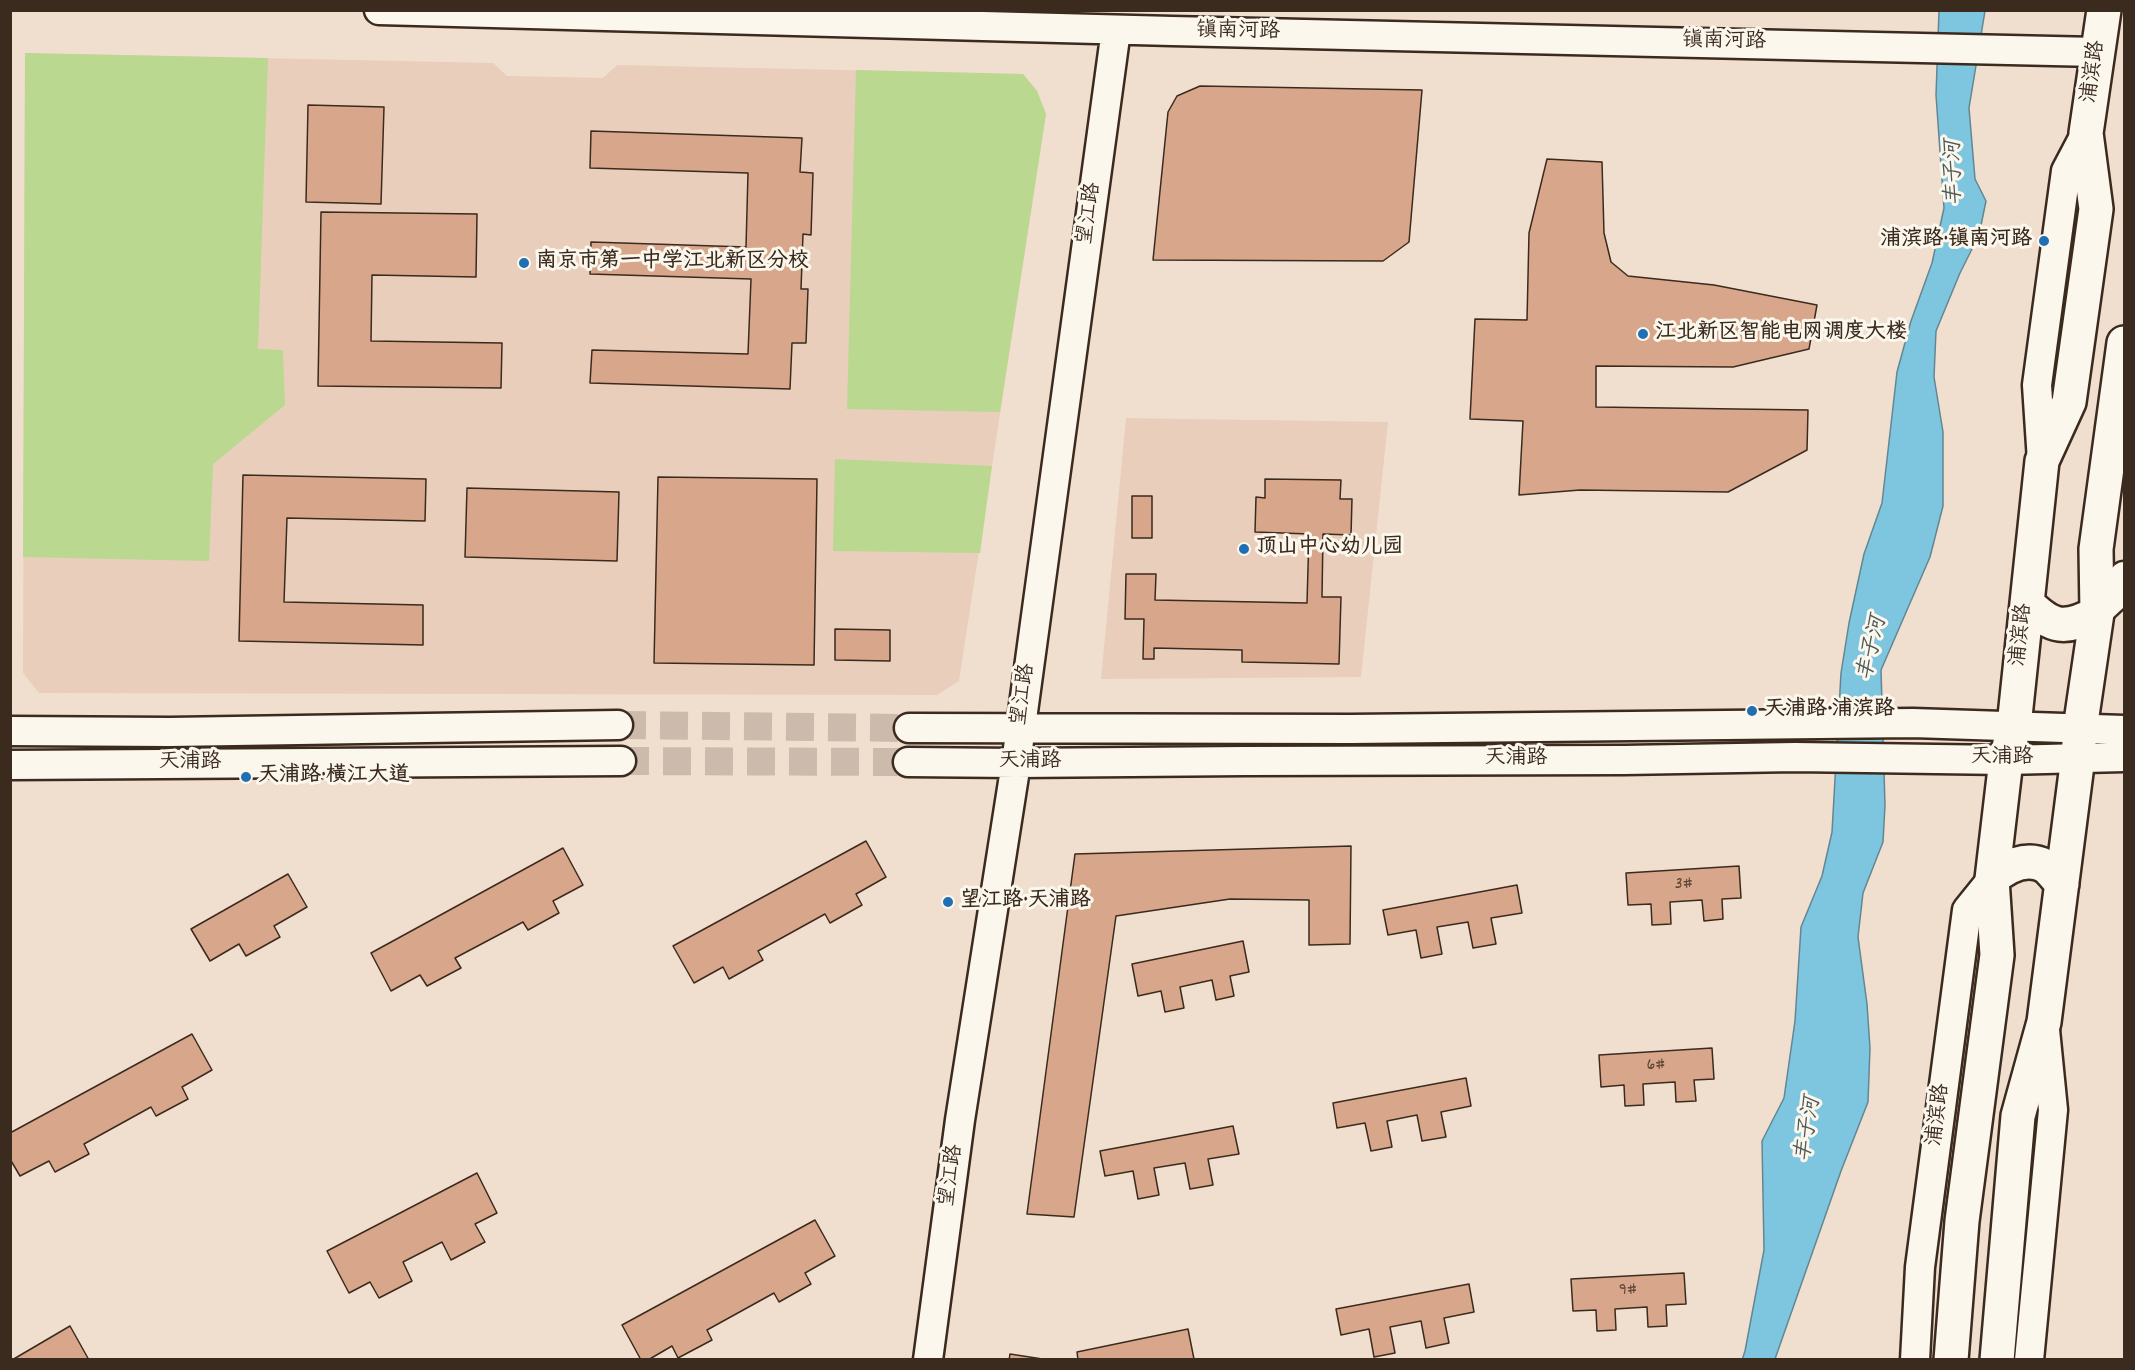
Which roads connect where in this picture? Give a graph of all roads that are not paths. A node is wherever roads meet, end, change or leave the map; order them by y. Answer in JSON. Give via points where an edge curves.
{"nodes":[{"id":1,"x":379,"y":10,"type":"edge"},
{"id":2,"x":2104,"y":10,"type":"edge"},
{"id":3,"x":1116,"y":30,"type":"junction"},
{"id":4,"x":2097,"y":52,"type":"junction"},
{"id":5,"x":2124,"y":343,"type":"edge"},
{"id":6,"x":2124,"y":576,"type":"edge"},
{"id":7,"x":2027,"y":603,"type":"junction"},
{"id":8,"x":2097,"y":613,"type":"junction"},
{"id":9,"x":618,"y":725,"type":"tunnel mouth"},
{"id":10,"x":2014,"y":726,"type":"junction"},
{"id":11,"x":909,"y":728,"type":"tunnel mouth"},
{"id":12,"x":1021,"y":729,"type":"junction"},
{"id":13,"x":2124,"y":730,"type":"edge"},
{"id":14,"x":10,"y":731,"type":"edge"},
{"id":15,"x":2079,"y":743,"type":"junction"},
{"id":16,"x":2124,"y":758,"type":"edge"},
{"id":17,"x":2006,"y":760,"type":"junction"},
{"id":18,"x":621,"y":761,"type":"tunnel mouth"},
{"id":19,"x":908,"y":762,"type":"tunnel mouth"},
{"id":20,"x":1016,"y":763,"type":"junction"},
{"id":21,"x":10,"y":765,"type":"edge"},
{"id":22,"x":1992,"y":879,"type":"junction"},
{"id":23,"x":2062,"y":884,"type":"junction"},
{"id":24,"x":2044,"y":1022,"type":"junction"},
{"id":25,"x":928,"y":1359,"type":"edge"},
{"id":26,"x":1915,"y":1359,"type":"edge"},
{"id":27,"x":1951,"y":1359,"type":"edge"},
{"id":28,"x":1997,"y":1359,"type":"edge"},
{"id":29,"x":2029,"y":1359,"type":"edge"}],
"edges":[{"from":1,"to":3,"type":"street","name":"镇南河路"},
{"from":2,"to":4,"type":"main road","name":"浦滨路"},
{"from":3,"to":4,"type":"street","name":"镇南河路"},
{"from":3,"to":12,"type":"street","name":"望江路"},
{"from":4,"to":7,"type":"main road","name":"浦滨路","via":[[2086,133],[2096,209],[2069,402],[2042,460]]},
{"from":5,"to":8,"type":"main road","via":[[2096,549]]},
{"from":6,"to":8,"type":"street","via":[[2123,589]]},
{"from":7,"to":8,"type":"main road","via":[[2039,616],[2060,626]]},
{"from":7,"to":10,"type":"main road","name":"浦滨路"},
{"from":8,"to":15,"type":"main road"},
{"from":9,"to":14,"type":"street","name":"天浦路"},
{"from":10,"to":12,"type":"street","name":"天浦路","via":[[1913,723]]},
{"from":10,"to":15,"type":"street","name":"天浦路"},
{"from":10,"to":17,"type":"main road","name":"浦滨路"},
{"from":11,"to":12,"type":"street","name":"天浦路"},
{"from":12,"to":20,"type":"street","name":"望江路"},
{"from":13,"to":15,"type":"street","name":"天浦路"},
{"from":15,"to":16,"type":"street","name":"天浦路"},
{"from":15,"to":17,"type":"street","name":"天浦路"},
{"from":15,"to":23,"type":"main road"},
{"from":17,"to":20,"type":"street","name":"天浦路","via":[[1794,757]]},
{"from":17,"to":22,"type":"main road","name":"浦滨路"},
{"from":18,"to":21,"type":"street","name":"天浦路"},
{"from":19,"to":20,"type":"street","name":"天浦路"},
{"from":20,"to":25,"type":"street","name":"望江路","via":[[960,1120]]},
{"from":22,"to":23,"type":"main road","via":[[2005,867],[2029,861],[2045,867]]},
{"from":22,"to":26,"type":"street","name":"浦滨路","via":[[1967,910],[1920,1267]]},
{"from":22,"to":27,"type":"main road","name":"浦滨路","via":[[1998,954],[1962,1221]]},
{"from":23,"to":24,"type":"main road"},
{"from":24,"to":28,"type":"main road","via":[[2018,1116]]},
{"from":24,"to":29,"type":"street","via":[[2053,1110]]}]}
